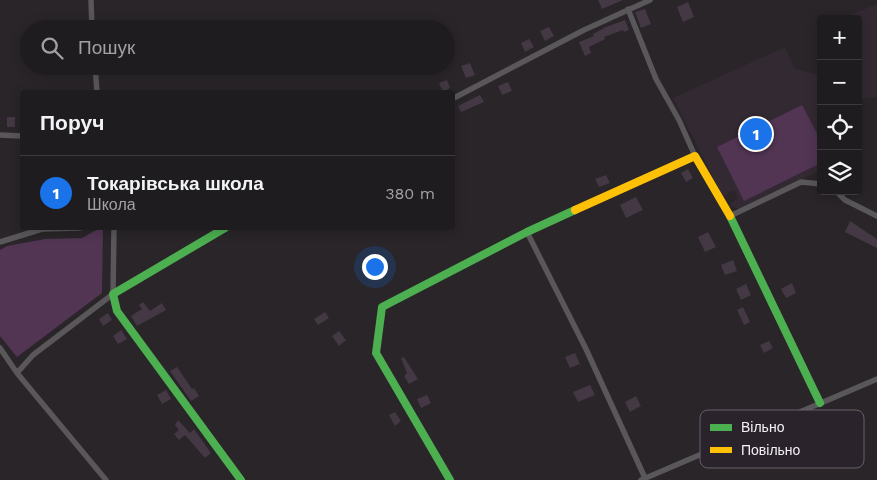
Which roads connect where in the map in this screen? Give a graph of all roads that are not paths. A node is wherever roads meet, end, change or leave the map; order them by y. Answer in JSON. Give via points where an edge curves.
{"nodes":[{"id":1,"x":91,"y":0,"type":"edge"},
{"id":2,"x":650,"y":0,"type":"edge"},
{"id":3,"x":628,"y":9,"type":"junction"},
{"id":4,"x":92,"y":20,"type":"edge"},
{"id":5,"x":96,"y":75,"type":"edge"},
{"id":6,"x":97,"y":90,"type":"edge"},
{"id":7,"x":455,"y":97,"type":"edge"},
{"id":8,"x":0,"y":135,"type":"edge"},
{"id":9,"x":20,"y":136,"type":"edge"},
{"id":10,"x":695,"y":156,"type":"junction"},
{"id":11,"x":817,"y":184,"type":"edge"},
{"id":12,"x":840,"y":195,"type":"edge"},
{"id":13,"x":730,"y":216,"type":"junction"},
{"id":14,"x":877,"y":216,"type":"edge"},
{"id":15,"x":39,"y":230,"type":"edge"},
{"id":16,"x":114,"y":230,"type":"edge"},
{"id":17,"x":222,"y":230,"type":"edge"},
{"id":18,"x":527,"y":232,"type":"junction"},
{"id":19,"x":0,"y":242,"type":"edge"},
{"id":20,"x":113,"y":294,"type":"junction"},
{"id":21,"x":0,"y":348,"type":"edge"},
{"id":22,"x":17,"y":373,"type":"junction"},
{"id":23,"x":877,"y":379,"type":"edge"},
{"id":24,"x":820,"y":403,"type":"junction"},
{"id":25,"x":804,"y":410,"type":"edge"},
{"id":26,"x":700,"y":455,"type":"edge"},
{"id":27,"x":643,"y":479,"type":"edge"},
{"id":28,"x":106,"y":480,"type":"edge"},
{"id":29,"x":241,"y":480,"type":"edge"},
{"id":30,"x":450,"y":480,"type":"edge"}],
"edges":[{"from":1,"to":4,"type":"street"},
{"from":2,"to":3,"type":"street"},
{"from":3,"to":7,"type":"street"},
{"from":3,"to":10,"type":"street","via":[[656,80]]},
{"from":5,"to":6,"type":"street"},
{"from":8,"to":9,"type":"street"},
{"from":10,"to":13,"type":"street"},
{"from":10,"to":18,"type":"street"},
{"from":11,"to":13,"type":"street","via":[[801,182]]},
{"from":12,"to":14,"type":"street"},
{"from":13,"to":24,"type":"street"},
{"from":15,"to":19,"type":"street"},
{"from":16,"to":20,"type":"street"},
{"from":17,"to":20,"type":"street"},
{"from":18,"to":27,"type":"street","via":[[586,349]]},
{"from":18,"to":30,"type":"street","via":[[382,307],[376,353]]},
{"from":20,"to":22,"type":"street","via":[[33,355]]},
{"from":20,"to":29,"type":"street","via":[[117,311]]},
{"from":21,"to":22,"type":"street"},
{"from":22,"to":28,"type":"street"},
{"from":23,"to":24,"type":"street"},
{"from":24,"to":25,"type":"street"},
{"from":26,"to":27,"type":"street"}]}
